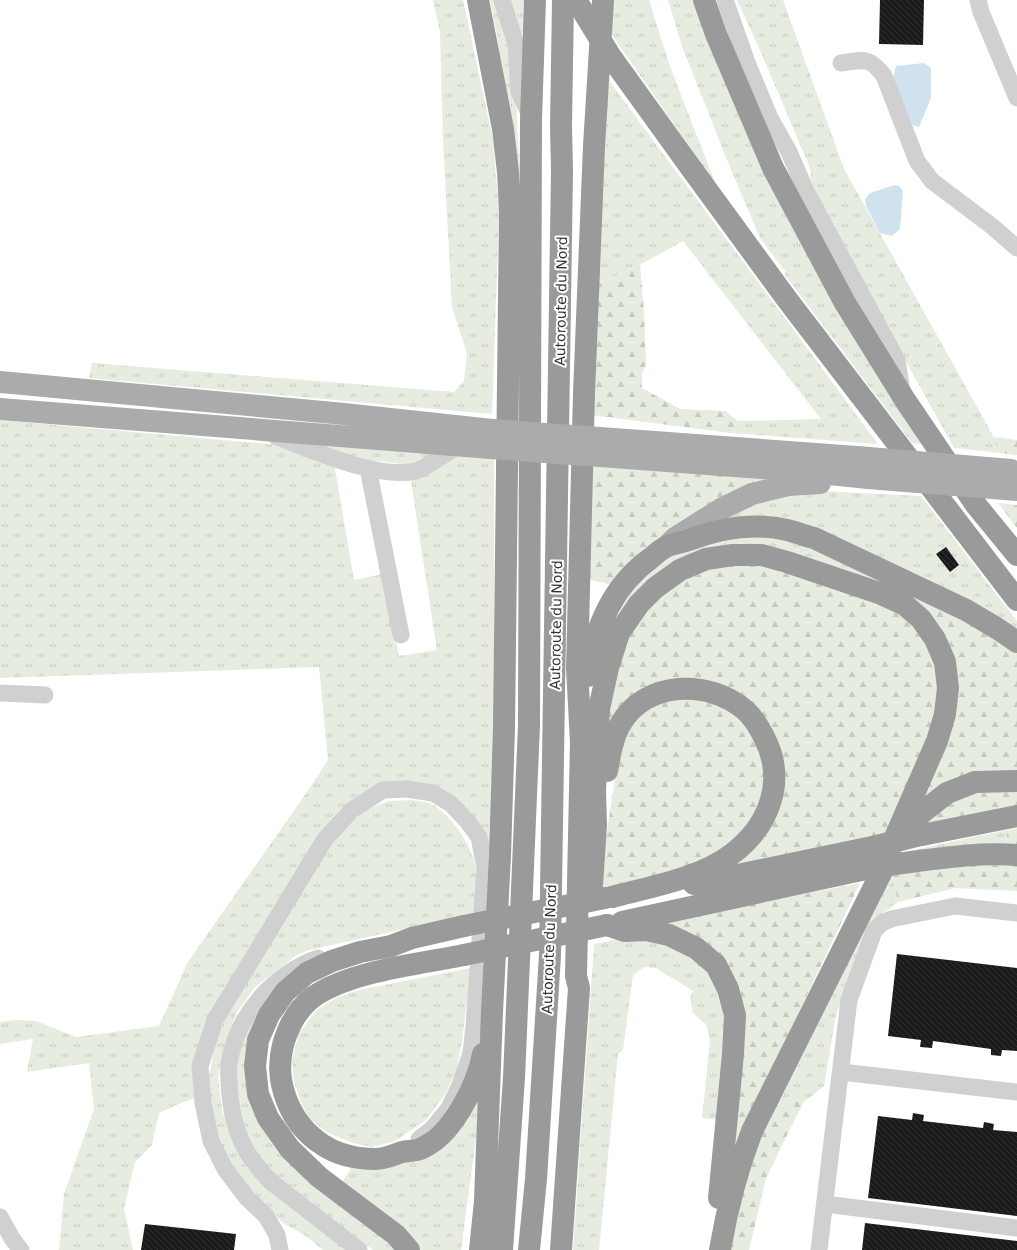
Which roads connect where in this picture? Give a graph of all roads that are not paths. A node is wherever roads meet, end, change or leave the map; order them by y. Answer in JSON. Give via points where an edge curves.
{"nodes":[{"id":1,"x":478,"y":0,"type":"edge"},
{"id":2,"x":502,"y":0,"type":"edge"},
{"id":3,"x":535,"y":0,"type":"edge"},
{"id":4,"x":563,"y":0,"type":"edge"},
{"id":5,"x":576,"y":0,"type":"edge"},
{"id":6,"x":592,"y":0,"type":"edge"},
{"id":7,"x":603,"y":0,"type":"edge"},
{"id":8,"x":704,"y":0,"type":"edge"},
{"id":9,"x":725,"y":0,"type":"edge"},
{"id":10,"x":978,"y":0,"type":"edge"},
{"id":11,"x":841,"y":63,"type":"dead end"},
{"id":12,"x":1017,"y":98,"type":"edge"},
{"id":13,"x":531,"y":119,"type":"junction"},
{"id":14,"x":562,"y":171,"type":"junction"},
{"id":15,"x":1017,"y":248,"type":"edge"},
{"id":16,"x":0,"y":382,"type":"edge"},
{"id":17,"x":903,"y":397,"type":"junction"},
{"id":18,"x":0,"y":409,"type":"edge"},
{"id":19,"x":260,"y":430,"type":"junction"},
{"id":20,"x":491,"y":439,"type":"junction"},
{"id":21,"x":458,"y":446,"type":"junction"},
{"id":22,"x":600,"y":447,"type":"junction"},
{"id":23,"x":368,"y":468,"type":"junction"},
{"id":24,"x":1015,"y":476,"type":"edge"},
{"id":25,"x":868,"y":478,"type":"junction"},
{"id":26,"x":668,"y":546,"type":"junction"},
{"id":27,"x":1017,"y":555,"type":"edge"},
{"id":28,"x":1017,"y":600,"type":"edge"},
{"id":29,"x":401,"y":635,"type":"dead end"},
{"id":30,"x":1017,"y":642,"type":"edge"},
{"id":31,"x":0,"y":693,"type":"edge"},
{"id":32,"x":45,"y":695,"type":"dead end"},
{"id":33,"x":580,"y":742,"type":"junction"},
{"id":34,"x":1017,"y":781,"type":"edge"},
{"id":35,"x":1017,"y":816,"type":"edge"},
{"id":36,"x":596,"y":825,"type":"junction"},
{"id":37,"x":1017,"y":855,"type":"edge"},
{"id":38,"x":871,"y":875,"type":"junction"},
{"id":39,"x":609,"y":898,"type":"junction"},
{"id":40,"x":1017,"y":913,"type":"edge"},
{"id":41,"x":607,"y":925,"type":"junction"},
{"id":42,"x":412,"y":938,"type":"junction"},
{"id":43,"x":579,"y":988,"type":"junction"},
{"id":44,"x":492,"y":1012,"type":"junction"},
{"id":45,"x":841,"y":1072,"type":"junction"},
{"id":46,"x":1017,"y":1092,"type":"edge"},
{"id":47,"x":402,"y":1152,"type":"junction"},
{"id":48,"x":825,"y":1204,"type":"junction"},
{"id":49,"x":0,"y":1217,"type":"edge"},
{"id":50,"x":1017,"y":1228,"type":"edge"},
{"id":51,"x":279,"y":1243,"type":"edge"},
{"id":52,"x":21,"y":1250,"type":"edge"},
{"id":53,"x":359,"y":1250,"type":"edge"},
{"id":54,"x":409,"y":1250,"type":"edge"},
{"id":55,"x":480,"y":1250,"type":"edge"},
{"id":56,"x":502,"y":1250,"type":"edge"},
{"id":57,"x":530,"y":1250,"type":"edge"},
{"id":58,"x":561,"y":1250,"type":"edge"},
{"id":59,"x":712,"y":1250,"type":"edge"},
{"id":60,"x":720,"y":1250,"type":"edge"},
{"id":61,"x":819,"y":1250,"type":"edge"}],
"edges":[{"from":1,"to":44,"type":"highway","via":[[503,129],[510,212],[504,728]]},
{"from":2,"to":13,"type":"street","via":[[516,44],[519,92]]},
{"from":3,"to":13,"type":"highway","name":"Autoroute du Nord"},
{"from":4,"to":14,"type":"highway","name":"Autoroute du Nord"},
{"from":5,"to":28,"type":"highway","bridge":true,"via":[[611,57],[786,298]]},
{"from":6,"to":14,"type":"highway","via":[[579,140]]},
{"from":7,"to":33,"type":"highway","via":[[584,393],[578,668]]},
{"from":8,"to":17,"type":"highway","via":[[773,168],[845,303]]},
{"from":9,"to":17,"type":"street","via":[[770,118],[897,360]]},
{"from":10,"to":12,"type":"street"},
{"from":11,"to":15,"type":"street","via":[[864,60],[874,64],[884,76],[917,162],[932,181]]},
{"from":13,"to":56,"type":"highway","name":"Autoroute du Nord","via":[[529,725],[515,1062]]},
{"from":14,"to":57,"type":"highway","name":"Autoroute du Nord","via":[[550,955]]},
{"from":16,"to":20,"type":"main road","via":[[314,412]]},
{"from":17,"to":27,"type":"highway","via":[[976,505]]},
{"from":18,"to":19,"type":"main road"},
{"from":19,"to":21,"type":"main road"},
{"from":19,"to":23,"type":"street"},
{"from":20,"to":21,"type":"main road"},
{"from":20,"to":22,"type":"main road","bridge":true},
{"from":21,"to":23,"type":"street","via":[[418,471],[394,473]]},
{"from":22,"to":24,"type":"main road","bridge":true,"via":[[857,457]]},
{"from":22,"to":25,"type":"main road"},
{"from":23,"to":29,"type":"street"},
{"from":24,"to":25,"type":"main road","bridge":true},
{"from":25,"to":26,"type":"main road","via":[[849,484],[822,482],[752,494],[721,509],[675,538]]},
{"from":26,"to":30,"type":"highway","via":[[700,535],[742,526],[787,530],[814,538],[966,610]]},
{"from":26,"to":33,"type":"highway","via":[[640,566],[615,596],[601,622],[590,660]]},
{"from":31,"to":32,"type":"street"},
{"from":33,"to":43,"type":"highway","via":[[576,976]]},
{"from":34,"to":38,"type":"highway","via":[[975,782],[947,793],[919,815]]},
{"from":35,"to":39,"type":"highway","bridge":true,"via":[[664,890]]},
{"from":36,"to":38,"type":"highway","via":[[594,791],[599,709],[619,633],[639,604],[655,588],[680,570],[706,559],[734,555],[762,556],[879,593],[905,605],[921,619],[935,639],[945,662],[948,688],[945,714],[937,741]]},
{"from":36,"to":39,"type":"highway","via":[[613,741],[621,724],[644,700],[661,692],[680,688],[703,689],[722,696],[745,710],[758,725],[768,744],[775,776],[767,812],[751,837],[731,855],[711,867],[690,876]]},
{"from":36,"to":43,"type":"highway","via":[[586,976]]},
{"from":37,"to":38,"type":"highway","bridge":true,"via":[[965,855],[894,864]]},
{"from":38,"to":41,"type":"highway"},
{"from":38,"to":60,"type":"highway","via":[[752,1131],[731,1193]]},
{"from":39,"to":42,"type":"highway","bridge":true},
{"from":40,"to":45,"type":"street","via":[[956,906],[882,923],[874,931],[849,1000]]},
{"from":41,"to":47,"type":"highway","bridge":true,"via":[[376,972],[340,983],[313,997],[299,1011],[281,1053],[280,1075],[290,1110],[308,1133],[325,1146],[344,1154],[377,1159]]},
{"from":41,"to":59,"type":"highway","via":[[625,931],[646,930],[669,935],[696,948],[716,965],[728,989],[735,1015],[733,1054]]},
{"from":42,"to":53,"type":"street","via":[[391,938],[359,945],[324,955],[295,968],[272,985],[253,1007],[233,1045],[228,1065],[230,1097],[236,1126],[248,1153],[259,1169],[270,1181]]},
{"from":42,"to":54,"type":"highway","via":[[332,961],[306,973],[285,992],[269,1015],[258,1040],[255,1066],[258,1094],[268,1118],[290,1149],[319,1177],[396,1236]]},
{"from":43,"to":58,"type":"highway"},
{"from":44,"to":47,"type":"highway","via":[[483,1056],[459,1114],[440,1137],[418,1150]]},
{"from":44,"to":55,"type":"highway","via":[[485,1201]]},
{"from":45,"to":46,"type":"street"},
{"from":45,"to":48,"type":"street"},
{"from":47,"to":51,"type":"street","via":[[432,1130],[450,1108],[471,1053],[485,868],[479,837],[451,804],[433,794],[406,789],[383,790],[352,810],[325,839],[215,1020],[200,1066],[203,1103],[211,1141],[225,1168],[247,1198],[266,1216]]},
{"from":48,"to":50,"type":"street"},
{"from":48,"to":61,"type":"street"},
{"from":49,"to":52,"type":"street"}]}
